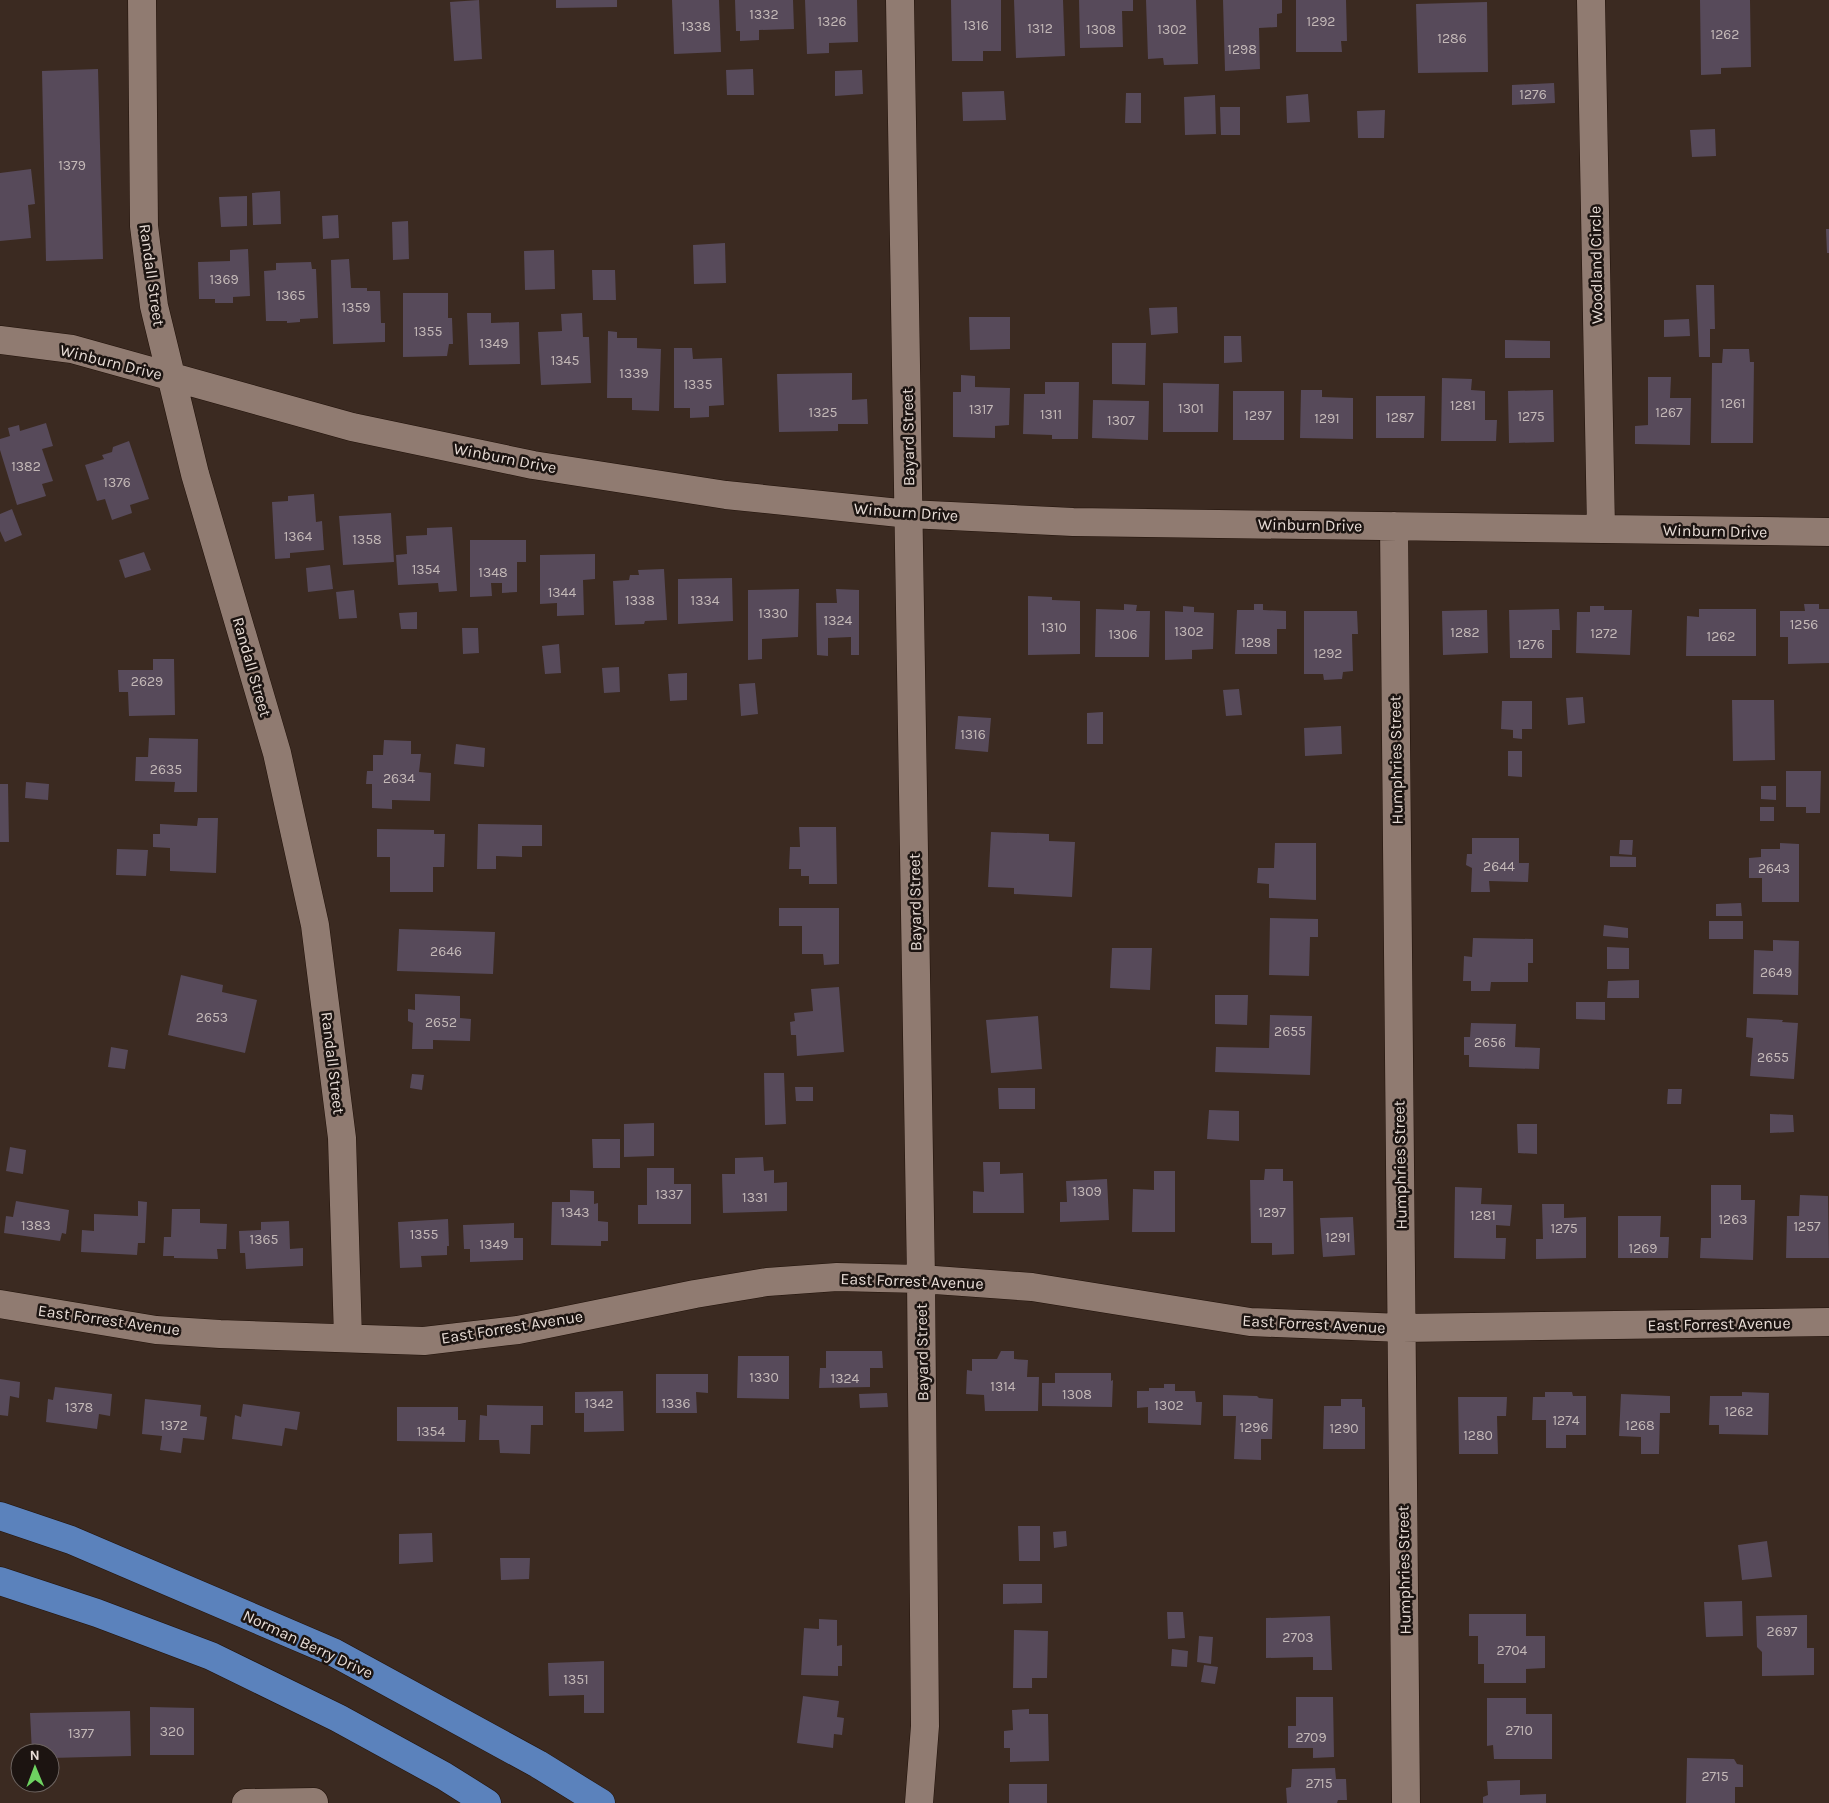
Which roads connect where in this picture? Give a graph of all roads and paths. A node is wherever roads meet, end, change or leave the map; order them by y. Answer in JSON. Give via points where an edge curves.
{"nodes":[{"id":1,"x":142,"y":0,"type":"edge"},
{"id":2,"x":900,"y":0,"type":"edge"},
{"id":3,"x":1591,"y":0,"type":"edge"},
{"id":4,"x":0,"y":340,"type":"edge"},
{"id":5,"x":172,"y":377,"type":"junction"},
{"id":6,"x":909,"y":514,"type":"junction"},
{"id":7,"x":1394,"y":526,"type":"junction"},
{"id":8,"x":1601,"y":529,"type":"junction"},
{"id":9,"x":1829,"y":532,"type":"edge"},
{"id":10,"x":921,"y":1279,"type":"junction"},
{"id":11,"x":0,"y":1304,"type":"edge"},
{"id":12,"x":1829,"y":1322,"type":"edge"},
{"id":13,"x":1402,"y":1328,"type":"junction"},
{"id":14,"x":348,"y":1338,"type":"junction"},
{"id":15,"x":0,"y":1516,"type":"edge"},
{"id":16,"x":0,"y":1581,"type":"edge"},
{"id":17,"x":314,"y":1802,"type":"edge"},
{"id":18,"x":246,"y":1803,"type":"edge"},
{"id":19,"x":487,"y":1803,"type":"edge"},
{"id":20,"x":601,"y":1803,"type":"edge"},
{"id":21,"x":919,"y":1803,"type":"edge"},
{"id":22,"x":1406,"y":1803,"type":"edge"}],
"edges":[{"from":1,"to":5,"type":"street","name":"Randall Street","via":[[144,226],[154,306]]},
{"from":2,"to":6,"type":"street","name":"Bayard Street"},
{"from":3,"to":8,"type":"street","name":"Woodland Circle"},
{"from":4,"to":5,"type":"street","name":"Winburn Drive","via":[[72,349]]},
{"from":5,"to":6,"type":"street","name":"Winburn Drive","via":[[352,427],[532,465],[726,495]]},
{"from":5,"to":14,"type":"street","name":"Randall Street","via":[[194,474],[277,753],[315,925],[342,1138]]},
{"from":6,"to":7,"type":"street","name":"Winburn Drive","via":[[1073,522]]},
{"from":6,"to":10,"type":"street","name":"Bayard Street"},
{"from":7,"to":8,"type":"street","name":"Winburn Drive"},
{"from":7,"to":13,"type":"street","name":"Humphries Street"},
{"from":8,"to":9,"type":"street","name":"Winburn Drive"},
{"from":10,"to":13,"type":"street","name":"East Forrest Avenue","via":[[1032,1287],[1250,1322]]},
{"from":10,"to":14,"type":"street","name":"East Forrest Avenue","via":[[837,1277],[767,1282],[518,1330],[424,1341]]},
{"from":10,"to":21,"type":"street","name":"Bayard Street","via":[[926,1726]]},
{"from":11,"to":14,"type":"street","name":"East Forrest Avenue","via":[[156,1330]]},
{"from":12,"to":13,"type":"street","name":"East Forrest Avenue"},
{"from":13,"to":22,"type":"street","name":"Humphries Street"},
{"from":15,"to":20,"type":"main road","name":"Norman Berry Drive","via":[[71,1540],[333,1652],[538,1764]]},
{"from":16,"to":19,"type":"main road","via":[[211,1656],[338,1718]]},
{"from":17,"to":18,"type":"street"}]}
